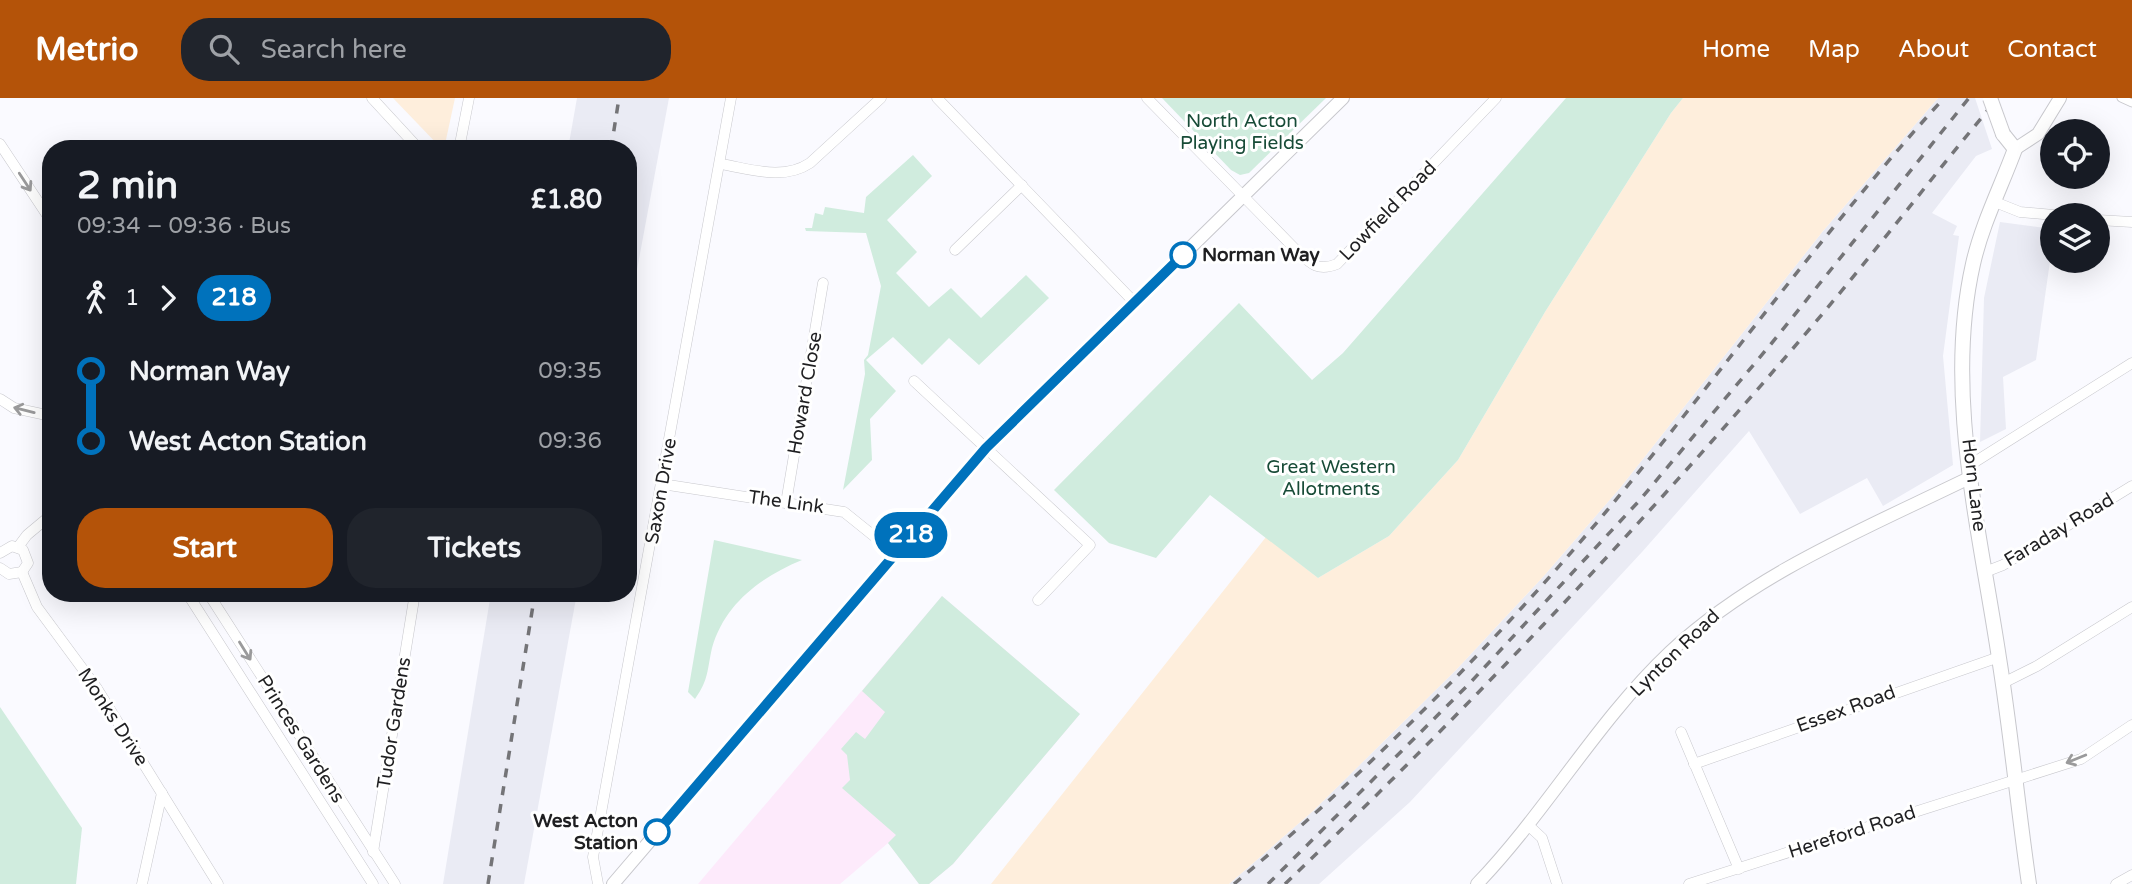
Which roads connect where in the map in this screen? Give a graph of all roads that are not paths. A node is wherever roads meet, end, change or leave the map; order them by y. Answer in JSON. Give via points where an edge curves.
{"nodes":[{"id":1,"x":372,"y":98,"type":"edge"},
{"id":2,"x":469,"y":98,"type":"edge"},
{"id":3,"x":732,"y":98,"type":"edge"},
{"id":4,"x":881,"y":98,"type":"edge"},
{"id":5,"x":937,"y":98,"type":"edge"},
{"id":6,"x":1147,"y":98,"type":"edge"},
{"id":7,"x":1343,"y":98,"type":"edge"},
{"id":8,"x":1496,"y":98,"type":"edge"},
{"id":9,"x":1990,"y":98,"type":"edge"},
{"id":10,"x":2060,"y":98,"type":"edge"},
{"id":11,"x":2121,"y":98,"type":"edge"},
{"id":12,"x":2132,"y":103,"type":"edge"},
{"id":13,"x":411,"y":140,"type":"edge"},
{"id":14,"x":461,"y":140,"type":"edge"},
{"id":15,"x":0,"y":144,"type":"edge"},
{"id":16,"x":2015,"y":149,"type":"junction"},
{"id":17,"x":721,"y":164,"type":"junction"},
{"id":18,"x":1022,"y":186,"type":"junction"},
{"id":19,"x":1243,"y":195,"type":"junction"},
{"id":20,"x":1995,"y":202,"type":"junction"},
{"id":21,"x":42,"y":207,"type":"edge"},
{"id":22,"x":2040,"y":214,"type":"edge"},
{"id":23,"x":2110,"y":221,"type":"edge"},
{"id":24,"x":2132,"y":222,"type":"edge"},
{"id":25,"x":955,"y":250,"type":"dead end"},
{"id":26,"x":823,"y":283,"type":"dead end"},
{"id":27,"x":1135,"y":303,"type":"junction"},
{"id":28,"x":2132,"y":363,"type":"edge"},
{"id":29,"x":914,"y":381,"type":"dead end"},
{"id":30,"x":0,"y":399,"type":"edge"},
{"id":31,"x":42,"y":414,"type":"edge"},
{"id":32,"x":986,"y":448,"type":"junction"},
{"id":33,"x":1970,"y":471,"type":"junction"},
{"id":34,"x":662,"y":484,"type":"junction"},
{"id":35,"x":2132,"y":486,"type":"edge"},
{"id":36,"x":786,"y":503,"type":"junction"},
{"id":37,"x":42,"y":522,"type":"edge"},
{"id":38,"x":18,"y":547,"type":"junction"},
{"id":39,"x":0,"y":553,"type":"edge"},
{"id":40,"x":895,"y":553,"type":"junction"},
{"id":41,"x":0,"y":568,"type":"edge"},
{"id":42,"x":22,"y":572,"type":"junction"},
{"id":43,"x":1986,"y":572,"type":"junction"},
{"id":44,"x":1038,"y":600,"type":"dead end"},
{"id":45,"x":193,"y":602,"type":"edge"},
{"id":46,"x":214,"y":602,"type":"edge"},
{"id":47,"x":414,"y":602,"type":"edge"},
{"id":48,"x":2132,"y":607,"type":"edge"},
{"id":49,"x":1999,"y":657,"type":"junction"},
{"id":50,"x":2003,"y":683,"type":"junction"},
{"id":51,"x":2132,"y":725,"type":"edge"},
{"id":52,"x":1681,"y":732,"type":"dead end"},
{"id":53,"x":1694,"y":764,"type":"junction"},
{"id":54,"x":2014,"y":780,"type":"junction"},
{"id":55,"x":162,"y":793,"type":"junction"},
{"id":56,"x":1528,"y":825,"type":"junction"},
{"id":57,"x":373,"y":852,"type":"junction"},
{"id":58,"x":1739,"y":869,"type":"junction"},
{"id":59,"x":2132,"y":875,"type":"edge"},
{"id":60,"x":1716,"y":880,"type":"edge"},
{"id":61,"x":142,"y":884,"type":"edge"},
{"id":62,"x":218,"y":884,"type":"edge"},
{"id":63,"x":373,"y":884,"type":"edge"},
{"id":64,"x":395,"y":884,"type":"edge"},
{"id":65,"x":598,"y":884,"type":"edge"},
{"id":66,"x":613,"y":884,"type":"edge"},
{"id":67,"x":1477,"y":884,"type":"edge"},
{"id":68,"x":1557,"y":884,"type":"edge"},
{"id":69,"x":1689,"y":884,"type":"edge"},
{"id":70,"x":2029,"y":884,"type":"edge"},
{"id":71,"x":2116,"y":884,"type":"edge"}],
"edges":[{"from":1,"to":13,"type":"street"},
{"from":2,"to":14,"type":"street"},
{"from":3,"to":17,"type":"street","name":"Saxon Drive"},
{"from":4,"to":17,"type":"street","via":[[798,170],[778,174]]},
{"from":5,"to":18,"type":"street"},
{"from":6,"to":19,"type":"street","name":"Lowfield Road"},
{"from":7,"to":19,"type":"street"},
{"from":8,"to":19,"type":"street","name":"Lowfield Road","via":[[1337,264],[1324,269],[1313,267]]},
{"from":9,"to":16,"type":"main road","bridge":true,"via":[[2003,134]]},
{"from":10,"to":16,"type":"street","via":[[2038,134]]},
{"from":11,"to":12,"type":"street"},
{"from":15,"to":21,"type":"street","one_way":true},
{"from":16,"to":20,"type":"main road","name":"Horn Lane"},
{"from":17,"to":34,"type":"street","name":"Saxon Drive"},
{"from":18,"to":25,"type":"street"},
{"from":18,"to":27,"type":"street"},
{"from":19,"to":27,"type":"street"},
{"from":20,"to":22,"type":"street"},
{"from":20,"to":33,"type":"main road","name":"Horn Lane","via":[[1973,265],[1965,326]]},
{"from":23,"to":24,"type":"street"},
{"from":26,"to":36,"type":"street","name":"Howard Close"},
{"from":27,"to":32,"type":"street"},
{"from":28,"to":33,"type":"street"},
{"from":29,"to":32,"type":"street"},
{"from":31,"to":30,"type":"street","one_way":true,"via":[[14,408]]},
{"from":32,"to":40,"type":"street"},
{"from":32,"to":44,"type":"street","via":[[1090,545]]},
{"from":33,"to":43,"type":"main road","name":"Horn Lane"},
{"from":33,"to":56,"type":"street","name":"Lynton Road","via":[[1724,606],[1669,654],[1619,708]]},
{"from":34,"to":36,"type":"street","name":"The Link"},
{"from":34,"to":65,"type":"street","name":"Saxon Drive","via":[[593,857]]},
{"from":35,"to":43,"type":"street","name":"Faraday Road"},
{"from":36,"to":40,"type":"street","name":"The Link","via":[[844,513]]},
{"from":37,"to":38,"type":"street"},
{"from":38,"to":39,"type":"street"},
{"from":38,"to":42,"type":"street","name":"Monks Drive","via":[[27,559]]},
{"from":40,"to":66,"type":"street"},
{"from":41,"to":42,"type":"street","via":[[9,574]]},
{"from":42,"to":55,"type":"street","name":"Monks Drive","via":[[37,607],[96,687]]},
{"from":43,"to":49,"type":"main road","name":"Horn Lane"},
{"from":45,"to":63,"type":"street","name":"Princes Gardens"},
{"from":46,"to":57,"type":"street","name":"Princes Gardens","one_way":true},
{"from":47,"to":57,"type":"street","name":"Tudor Gardens"},
{"from":48,"to":50,"type":"street"},
{"from":49,"to":50,"type":"main road","name":"Horn Lane"},
{"from":49,"to":53,"type":"street","name":"Essex Road"},
{"from":50,"to":54,"type":"main road","name":"Horn Lane"},
{"from":51,"to":54,"type":"street","name":"Hereford Road","one_way":true,"via":[[2081,759]]},
{"from":52,"to":53,"type":"street"},
{"from":53,"to":58,"type":"street"},
{"from":54,"to":58,"type":"street","name":"Hereford Road"},
{"from":54,"to":70,"type":"main road","name":"Horn Lane"},
{"from":55,"to":61,"type":"street"},
{"from":55,"to":62,"type":"street","name":"Monks Drive"},
{"from":56,"to":67,"type":"street","name":"Lynton Road"},
{"from":56,"to":68,"type":"street","via":[[1542,838]]},
{"from":57,"to":64,"type":"street","name":"Princes Gardens"},
{"from":58,"to":60,"type":"street","name":"Hereford Road"},
{"from":59,"to":71,"type":"street"},
{"from":60,"to":69,"type":"street","name":"Hereford Road"}]}
